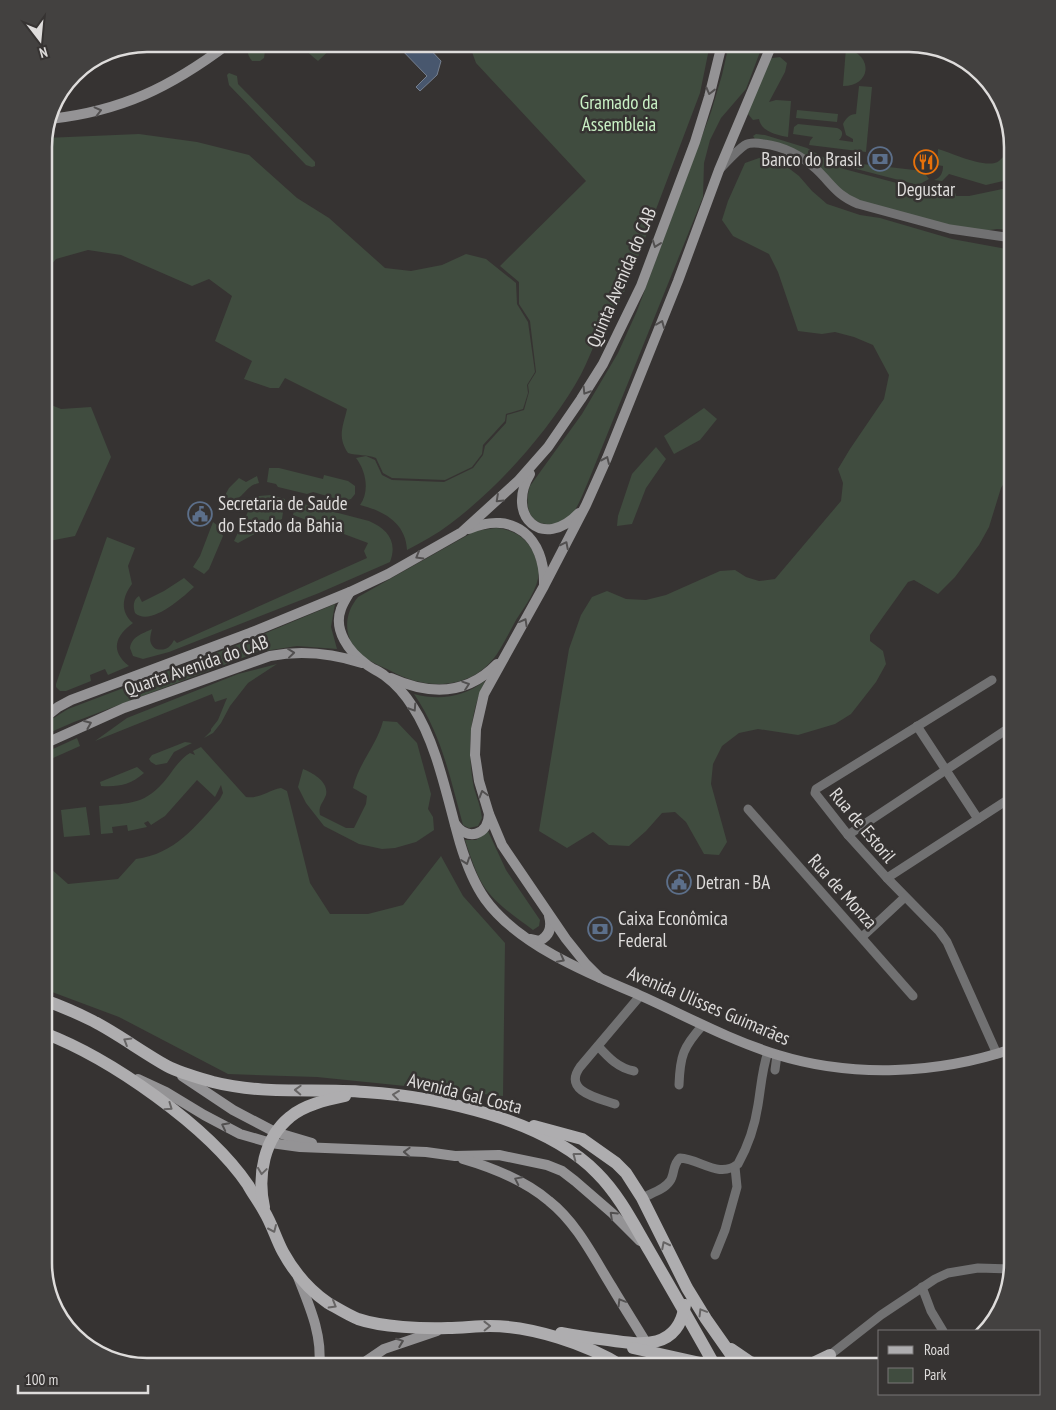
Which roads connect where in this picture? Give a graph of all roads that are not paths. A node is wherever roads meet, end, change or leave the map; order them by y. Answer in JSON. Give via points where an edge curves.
{"nodes":[{"id":1,"x":216,"y":52,"type":"edge"},
{"id":2,"x":720,"y":53,"type":"edge"},
{"id":3,"x":768,"y":53,"type":"edge"},
{"id":4,"x":58,"y":118,"type":"edge"},
{"id":5,"x":719,"y":170,"type":"junction"},
{"id":6,"x":1004,"y":237,"type":"edge"},
{"id":7,"x":538,"y":460,"type":"junction"},
{"id":8,"x":586,"y":505,"type":"junction"},
{"id":9,"x":462,"y":532,"type":"junction"},
{"id":10,"x":544,"y":586,"type":"junction"},
{"id":11,"x":350,"y":592,"type":"junction"},
{"id":12,"x":503,"y":658,"type":"junction"},
{"id":13,"x":365,"y":664,"type":"junction"},
{"id":14,"x":385,"y":676,"type":"junction"},
{"id":15,"x":992,"y":680,"type":"dead end"},
{"id":16,"x":53,"y":711,"type":"edge"},
{"id":17,"x":917,"y":726,"type":"junction"},
{"id":18,"x":1004,"y":731,"type":"edge"},
{"id":19,"x":53,"y":740,"type":"edge"},
{"id":20,"x":945,"y":769,"type":"junction"},
{"id":21,"x":1004,"y":802,"type":"edge"},
{"id":22,"x":748,"y":809,"type":"dead end"},
{"id":23,"x":489,"y":814,"type":"junction"},
{"id":24,"x":978,"y":819,"type":"junction"},
{"id":25,"x":454,"y":821,"type":"junction"},
{"id":26,"x":848,"y":835,"type":"junction"},
{"id":27,"x":887,"y":878,"type":"junction"},
{"id":28,"x":905,"y":897,"type":"junction"},
{"id":29,"x":548,"y":913,"type":"junction"},
{"id":30,"x":524,"y":936,"type":"junction"},
{"id":31,"x":862,"y":937,"type":"junction"},
{"id":32,"x":600,"y":978,"type":"junction"},
{"id":33,"x":640,"y":996,"type":"junction"},
{"id":34,"x":913,"y":996,"type":"dead end"},
{"id":35,"x":53,"y":1003,"type":"edge"},
{"id":36,"x":703,"y":1025,"type":"junction"},
{"id":37,"x":53,"y":1037,"type":"edge"},
{"id":38,"x":598,"y":1046,"type":"junction"},
{"id":39,"x":1004,"y":1052,"type":"edge"},
{"id":40,"x":772,"y":1053,"type":"junction"},
{"id":41,"x":997,"y":1054,"type":"junction"},
{"id":42,"x":169,"y":1067,"type":"junction"},
{"id":43,"x":115,"y":1068,"type":"junction"},
{"id":44,"x":775,"y":1070,"type":"dead end"},
{"id":45,"x":634,"y":1071,"type":"dead end"},
{"id":46,"x":679,"y":1085,"type":"dead end"},
{"id":47,"x":364,"y":1092,"type":"junction"},
{"id":48,"x":614,"y":1104,"type":"dead end"},
{"id":49,"x":512,"y":1121,"type":"junction"},
{"id":50,"x":273,"y":1137,"type":"junction"},
{"id":51,"x":455,"y":1156,"type":"junction"},
{"id":52,"x":735,"y":1167,"type":"junction"},
{"id":53,"x":642,"y":1198,"type":"junction"},
{"id":54,"x":265,"y":1212,"type":"junction"},
{"id":55,"x":648,"y":1249,"type":"junction"},
{"id":56,"x":715,"y":1255,"type":"dead end"},
{"id":57,"x":1003,"y":1269,"type":"edge"},
{"id":58,"x":296,"y":1274,"type":"junction"},
{"id":59,"x":922,"y":1287,"type":"junction"},
{"id":60,"x":687,"y":1288,"type":"junction"},
{"id":61,"x":684,"y":1310,"type":"junction"},
{"id":62,"x":446,"y":1328,"type":"junction"},
{"id":63,"x":527,"y":1329,"type":"junction"},
{"id":64,"x":942,"y":1330,"type":"edge"},
{"id":65,"x":718,"y":1336,"type":"junction"},
{"id":66,"x":649,"y":1348,"type":"junction"},
{"id":67,"x":830,"y":1354,"type":"joint"},
{"id":68,"x":319,"y":1358,"type":"edge"},
{"id":69,"x":371,"y":1358,"type":"edge"},
{"id":70,"x":606,"y":1358,"type":"edge"},
{"id":71,"x":655,"y":1358,"type":"edge"},
{"id":72,"x":681,"y":1358,"type":"edge"},
{"id":73,"x":710,"y":1358,"type":"edge"},
{"id":74,"x":733,"y":1358,"type":"edge"},
{"id":75,"x":744,"y":1358,"type":"edge"},
{"id":76,"x":822,"y":1358,"type":"edge"}],
"edges":[{"from":4,"to":1,"type":"main road","one_way":true,"via":[[86,114],[138,98],[185,74]]},
{"from":2,"to":7,"type":"main road","name":"Quinta Avenida do CAB","one_way":true,"via":[[695,142],[641,286],[603,364],[566,424]]},
{"from":3,"to":5,"type":"main road"},
{"from":5,"to":6,"type":"street","via":[[746,145],[769,145],[792,153],[816,168],[846,199],[858,204],[950,228]]},
{"from":8,"to":5,"type":"main road","one_way":true,"via":[[620,428]]},
{"from":7,"to":8,"type":"main road","via":[[522,494],[521,503],[528,520],[543,529],[561,527]]},
{"from":7,"to":9,"type":"main road","name":"Quinta Avenida do CAB","one_way":true},
{"from":10,"to":8,"type":"main road","one_way":true},
{"from":9,"to":10,"type":"main road","via":[[479,525],[502,522],[525,533],[540,554]]},
{"from":9,"to":11,"type":"main road","name":"Quinta Avenida do CAB","one_way":true},
{"from":12,"to":10,"type":"main road","one_way":true},
{"from":11,"to":13,"type":"main road","via":[[340,610],[341,634],[349,649]]},
{"from":11,"to":16,"type":"main road","name":"Quarta Avenida do CAB","via":[[71,700]]},
{"from":14,"to":12,"type":"main road","one_way":true,"via":[[423,689],[453,688],[472,683]]},
{"from":23,"to":12,"type":"main road","name":"Avenida Ulisses Guimarães","one_way":true,"via":[[477,768],[475,742],[484,694]]},
{"from":13,"to":14,"type":"main road","name":"Avenida Ulisses Guimarães"},
{"from":19,"to":13,"type":"main road","name":"Quarta Avenida do CAB","one_way":true,"via":[[124,708],[270,656],[316,652]]},
{"from":14,"to":25,"type":"main road","name":"Avenida Ulisses Guimarães","one_way":true,"via":[[413,707],[425,730]]},
{"from":15,"to":17,"type":"street","name":"Rua de Estoril"},
{"from":17,"to":20,"type":"street"},
{"from":17,"to":26,"type":"street","name":"Rua de Estoril","via":[[816,788],[816,795]]},
{"from":18,"to":20,"type":"street"},
{"from":20,"to":24,"type":"street"},
{"from":20,"to":26,"type":"street"},
{"from":21,"to":24,"type":"street"},
{"from":22,"to":31,"type":"street","name":"Rua de Monza"},
{"from":23,"to":25,"type":"main road","via":[[486,827],[475,834],[462,831]]},
{"from":23,"to":29,"type":"main road","name":"Avenida Ulisses Guimarães","via":[[502,845]]},
{"from":24,"to":27,"type":"street"},
{"from":25,"to":30,"type":"main road","name":"Avenida Ulisses Guimarães","one_way":true,"via":[[468,868],[483,896]]},
{"from":26,"to":27,"type":"street","name":"Rua de Estoril"},
{"from":27,"to":28,"type":"street","name":"Rua de Estoril"},
{"from":28,"to":31,"type":"street"},
{"from":28,"to":41,"type":"street","name":"Rua de Estoril","via":[[947,942]]},
{"from":29,"to":30,"type":"main road","via":[[551,925],[548,935],[539,941]]},
{"from":29,"to":32,"type":"main road","name":"Avenida Ulisses Guimarães"},
{"from":30,"to":32,"type":"main road","name":"Avenida Ulisses Guimarães","one_way":true},
{"from":31,"to":34,"type":"street","name":"Rua de Monza"},
{"from":32,"to":33,"type":"main road","name":"Avenida Ulisses Guimarães"},
{"from":33,"to":36,"type":"main road","name":"Avenida Ulisses Guimarães"},
{"from":33,"to":38,"type":"street"},
{"from":42,"to":35,"type":"main road","name":"Avenida Gal Costa","one_way":true,"via":[[94,1021]]},
{"from":36,"to":40,"type":"main road","name":"Avenida Ulisses Guimarães"},
{"from":36,"to":46,"type":"street","via":[[685,1048]]},
{"from":37,"to":43,"type":"main road"},
{"from":38,"to":45,"type":"street","via":[[615,1064]]},
{"from":38,"to":48,"type":"street","via":[[576,1073],[575,1082],[582,1091]]},
{"from":39,"to":41,"type":"main road","name":"Avenida Ulisses Guimarães"},
{"from":40,"to":41,"type":"main road","name":"Avenida Ulisses Guimarães","via":[[834,1067],[890,1069],[944,1066]]},
{"from":40,"to":44,"type":"street"},
{"from":40,"to":52,"type":"street","via":[[762,1072],[754,1122]]},
{"from":47,"to":42,"type":"main road","name":"Avenida Gal Costa","one_way":true,"via":[[239,1087]]},
{"from":42,"to":50,"type":"main road"},
{"from":50,"to":43,"type":"main road","one_way":true,"via":[[240,1134],[166,1092]]},
{"from":43,"to":54,"type":"main road","one_way":true,"via":[[178,1113],[203,1136],[246,1183]]},
{"from":49,"to":47,"type":"main road","name":"Avenida Gal Costa","one_way":true,"via":[[428,1099]]},
{"from":47,"to":50,"type":"main road","via":[[301,1110],[290,1116]]},
{"from":49,"to":53,"type":"main road","via":[[582,1139],[616,1163]]},
{"from":55,"to":49,"type":"main road","name":"Avenida Gal Costa","one_way":true,"via":[[614,1192],[597,1173],[562,1146]]},
{"from":51,"to":50,"type":"main road","one_way":true,"via":[[328,1148]]},
{"from":50,"to":54,"type":"main road","one_way":true,"via":[[262,1164],[260,1183]]},
{"from":55,"to":51,"type":"main road","one_way":true,"via":[[562,1172],[547,1165],[499,1155]]},
{"from":66,"to":51,"type":"main road","one_way":true,"via":[[592,1254],[569,1221],[550,1202],[526,1184],[500,1171]]},
{"from":52,"to":53,"type":"street","via":[[717,1170],[680,1158],[671,1180],[662,1189]]},
{"from":52,"to":56,"type":"street","via":[[737,1187]]},
{"from":60,"to":53,"type":"main road","one_way":true},
{"from":54,"to":58,"type":"main road","one_way":true},
{"from":55,"to":61,"type":"main road","name":"Avenida Gal Costa"},
{"from":57,"to":59,"type":"street","via":[[960,1270]]},
{"from":58,"to":62,"type":"main road","one_way":true,"via":[[327,1302],[358,1319],[411,1327]]},
{"from":58,"to":68,"type":"main road","via":[[317,1330]]},
{"from":59,"to":64,"type":"street"},
{"from":59,"to":67,"type":"street"},
{"from":60,"to":61,"type":"main road"},
{"from":65,"to":60,"type":"main road","one_way":true},
{"from":61,"to":66,"type":"main road","via":[[668,1337]]},
{"from":61,"to":73,"type":"main road","name":"Avenida Gal Costa"},
{"from":62,"to":63,"type":"main road","one_way":true,"via":[[490,1326]]},
{"from":69,"to":62,"type":"main road","one_way":true,"via":[[384,1349]]},
{"from":63,"to":66,"type":"main road"},
{"from":63,"to":70,"type":"main road","via":[[583,1347]]},
{"from":65,"to":74,"type":"main road"},
{"from":65,"to":75,"type":"main road"},
{"from":66,"to":71,"type":"main road"},
{"from":66,"to":72,"type":"main road"},
{"from":67,"to":76,"type":"main road"}]}
